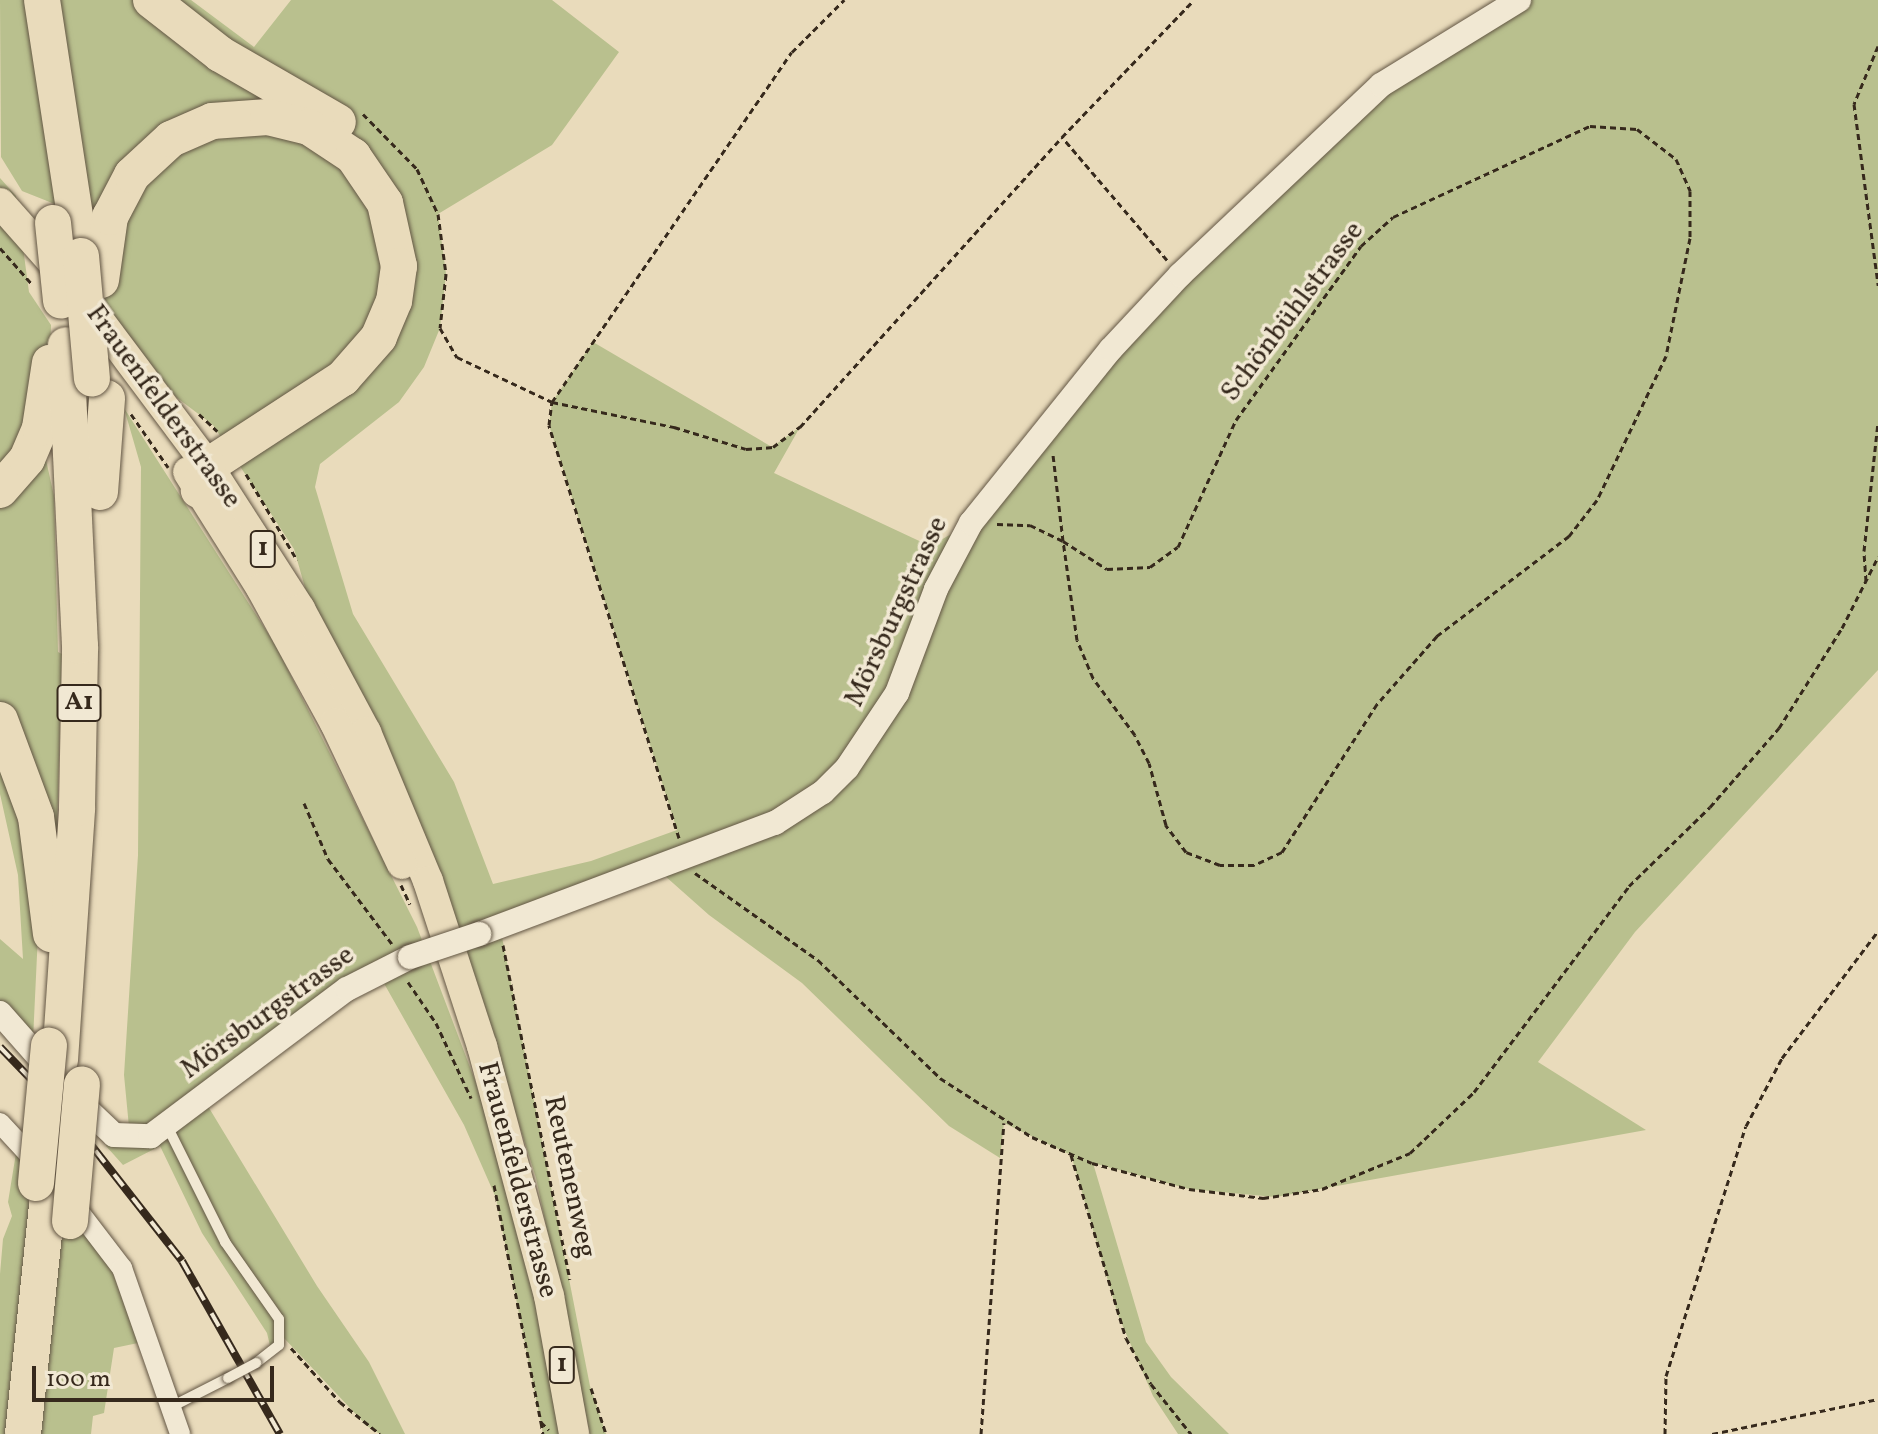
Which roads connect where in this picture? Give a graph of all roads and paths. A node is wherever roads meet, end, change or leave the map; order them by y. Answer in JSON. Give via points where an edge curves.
{"nodes":[{"id":1,"x":18,"y":0,"type":"edge"},
{"id":2,"x":42,"y":0,"type":"edge"},
{"id":3,"x":151,"y":0,"type":"edge"},
{"id":4,"x":844,"y":0,"type":"edge"},
{"id":5,"x":1194,"y":0,"type":"edge"},
{"id":6,"x":1519,"y":0,"type":"edge"},
{"id":7,"x":1878,"y":46,"type":"edge"},
{"id":8,"x":1062,"y":137,"type":"junction"},
{"id":9,"x":0,"y":203,"type":"edge"},
{"id":10,"x":0,"y":228,"type":"edge"},
{"id":11,"x":0,"y":248,"type":"edge"},
{"id":12,"x":91,"y":268,"type":"junction"},
{"id":13,"x":1180,"y":275,"type":"junction"},
{"id":14,"x":1878,"y":285,"type":"edge"},
{"id":15,"x":34,"y":286,"type":"dead end"},
{"id":16,"x":58,"y":335,"type":"junction"},
{"id":17,"x":110,"y":397,"type":"junction"},
{"id":18,"x":552,"y":402,"type":"junction"},
{"id":19,"x":1878,"y":422,"type":"edge"},
{"id":20,"x":1049,"y":423,"type":"junction"},
{"id":21,"x":200,"y":478,"type":"junction"},
{"id":22,"x":0,"y":490,"type":"edge"},
{"id":23,"x":1871,"y":505,"type":"junction"},
{"id":24,"x":1878,"y":510,"type":"edge"},
{"id":25,"x":971,"y":523,"type":"junction"},
{"id":26,"x":1063,"y":541,"type":"junction"},
{"id":27,"x":1878,"y":557,"type":"edge"},
{"id":28,"x":1866,"y":582,"type":"junction"},
{"id":29,"x":0,"y":720,"type":"edge"},
{"id":30,"x":304,"y":803,"type":"dead end"},
{"id":31,"x":685,"y":857,"type":"junction"},
{"id":32,"x":400,"y":884,"type":"dead end"},
{"id":33,"x":414,"y":911,"type":"dead end"},
{"id":34,"x":489,"y":930,"type":"junction"},
{"id":35,"x":1878,"y":931,"type":"edge"},
{"id":36,"x":407,"y":966,"type":"junction"},
{"id":37,"x":0,"y":1013,"type":"edge"},
{"id":38,"x":64,"y":1064,"type":"junction"},
{"id":39,"x":474,"y":1107,"type":"dead end"},
{"id":40,"x":0,"y":1123,"type":"edge"},
{"id":41,"x":1004,"y":1123,"type":"junction"},
{"id":42,"x":167,"y":1126,"type":"junction"},
{"id":43,"x":1071,"y":1155,"type":"junction"},
{"id":44,"x":492,"y":1172,"type":"dead end"},
{"id":45,"x":51,"y":1200,"type":"junction"},
{"id":46,"x":573,"y":1294,"type":"dead end"},
{"id":47,"x":282,"y":1336,"type":"junction"},
{"id":48,"x":590,"y":1386,"type":"dead end"},
{"id":49,"x":1878,"y":1399,"type":"edge"},
{"id":50,"x":171,"y":1407,"type":"junction"},
{"id":51,"x":541,"y":1422,"type":"junction"},
{"id":52,"x":1740,"y":1428,"type":"junction"},
{"id":53,"x":23,"y":1434,"type":"edge"},
{"id":54,"x":47,"y":1434,"type":"edge"},
{"id":55,"x":180,"y":1434,"type":"edge"},
{"id":56,"x":380,"y":1434,"type":"edge"},
{"id":57,"x":543,"y":1434,"type":"edge"},
{"id":58,"x":553,"y":1434,"type":"edge"},
{"id":59,"x":574,"y":1434,"type":"edge"},
{"id":60,"x":606,"y":1434,"type":"edge"},
{"id":61,"x":981,"y":1434,"type":"edge"},
{"id":62,"x":1191,"y":1434,"type":"edge"},
{"id":63,"x":1665,"y":1434,"type":"edge"},
{"id":64,"x":1712,"y":1434,"type":"edge"},
{"id":65,"x":1741,"y":1434,"type":"edge"}],
"edges":[{"from":1,"to":16,"type":"highway","number":"A1","bridge":true,"via":[[53,223]]},
{"from":2,"to":12,"type":"highway","number":"A1"},
{"from":3,"to":21,"type":"highway","via":[[205,44],[329,116],[363,143],[398,189],[415,243],[410,310],[383,362],[354,392]]},
{"from":4,"to":18,"type":"path","via":[[792,52]]},
{"from":5,"to":8,"type":"path"},
{"from":6,"to":13,"type":"street","name":"Mörsburgstrasse","via":[[1381,85]]},
{"from":7,"to":14,"type":"path","via":[[1854,104]]},
{"from":8,"to":13,"type":"path"},
{"from":8,"to":18,"type":"path","via":[[800,427],[773,447],[746,449],[674,427]]},
{"from":9,"to":21,"type":"main road","name":"Frauenfelderstrasse","number":"1","via":[[90,306]]},
{"from":10,"to":21,"type":"main road","name":"Frauenfelderstrasse","number":"1","via":[[84,325]]},
{"from":11,"to":15,"type":"path"},
{"from":12,"to":17,"type":"highway","number":"A1","bridge":true},
{"from":12,"to":21,"type":"highway","via":[[127,183],[161,146],[201,124],[258,116],[309,127],[353,156],[381,193],[396,236],[399,266],[394,301],[379,337],[333,386]]},
{"from":13,"to":20,"type":"street","name":"Mörsburgstrasse"},
{"from":16,"to":22,"type":"highway","via":[[45,415],[27,459]]},
{"from":16,"to":38,"type":"highway","number":"A1","via":[[80,646]]},
{"from":17,"to":21,"type":"path"},
{"from":17,"to":38,"type":"highway","number":"A1","via":[[100,492],[102,773]]},
{"from":18,"to":31,"type":"path","via":[[549,425]]},
{"from":19,"to":23,"type":"path"},
{"from":20,"to":25,"type":"street","name":"Mörsburgstrasse"},
{"from":20,"to":26,"type":"path","name":"Schönbühlstrasse"},
{"from":21,"to":59,"type":"main road","name":"Frauenfelderstrasse","number":"1","via":[[441,932],[514,1159],[549,1296]]},
{"from":23,"to":24,"type":"path"},
{"from":23,"to":28,"type":"path","via":[[1864,551]]},
{"from":25,"to":26,"type":"path","name":"Schönbühlstrasse","via":[[1030,525]]},
{"from":25,"to":31,"type":"street","name":"Mörsburgstrasse","via":[[936,589],[897,693],[847,768],[823,792],[775,823]]},
{"from":26,"to":26,"type":"path","name":"Schönbühlstrasse","via":[[1077,640],[1093,678],[1149,763],[1166,825],[1186,852],[1220,865],[1254,865],[1282,852],[1377,704],[1437,636],[1569,536],[1597,500],[1666,356],[1690,238],[1690,191],[1676,159],[1637,129],[1590,126],[1393,217],[1361,246],[1236,420],[1178,547],[1150,567],[1107,569]]},
{"from":27,"to":28,"type":"path"},
{"from":28,"to":43,"type":"path","via":[[1811,681],[1763,749],[1629,886],[1487,1077],[1418,1148],[1336,1185],[1263,1198],[1172,1186]]},
{"from":29,"to":38,"type":"highway","via":[[31,799],[45,868]]},
{"from":30,"to":36,"type":"path","via":[[328,859]]},
{"from":31,"to":34,"type":"street","name":"Mörsburgstrasse"},
{"from":31,"to":41,"type":"path","via":[[708,885],[818,960],[924,1065]]},
{"from":32,"to":33,"type":"path"},
{"from":34,"to":36,"type":"street","name":"Mörsburgstrasse","bridge":true},
{"from":34,"to":46,"type":"path","name":"Reutenenweg"},
{"from":35,"to":63,"type":"path","via":[[1782,1058],[1746,1126],[1666,1376]]},
{"from":36,"to":39,"type":"path"},
{"from":36,"to":42,"type":"street","name":"Mörsburgstrasse","via":[[347,989]]},
{"from":37,"to":42,"type":"street","name":"Mörsburgstrasse","via":[[106,1130],[141,1138]]},
{"from":38,"to":45,"type":"highway","number":"A1"},
{"from":40,"to":50,"type":"street","via":[[115,1254]]},
{"from":41,"to":43,"type":"path"},
{"from":41,"to":61,"type":"path"},
{"from":42,"to":47,"type":"lane","via":[[225,1242],[276,1313]]},
{"from":43,"to":62,"type":"path","via":[[1126,1338],[1151,1384]]},
{"from":44,"to":51,"type":"path"},
{"from":45,"to":53,"type":"highway","number":"A1"},
{"from":45,"to":54,"type":"highway","number":"A1"},
{"from":47,"to":50,"type":"lane","bridge":true,"via":[[275,1351]]},
{"from":47,"to":56,"type":"path","via":[[328,1391]]},
{"from":48,"to":60,"type":"path"},
{"from":49,"to":52,"type":"path"},
{"from":50,"to":55,"type":"street"},
{"from":51,"to":57,"type":"path"},
{"from":51,"to":58,"type":"path"},
{"from":52,"to":64,"type":"path"},
{"from":52,"to":65,"type":"path"}]}
